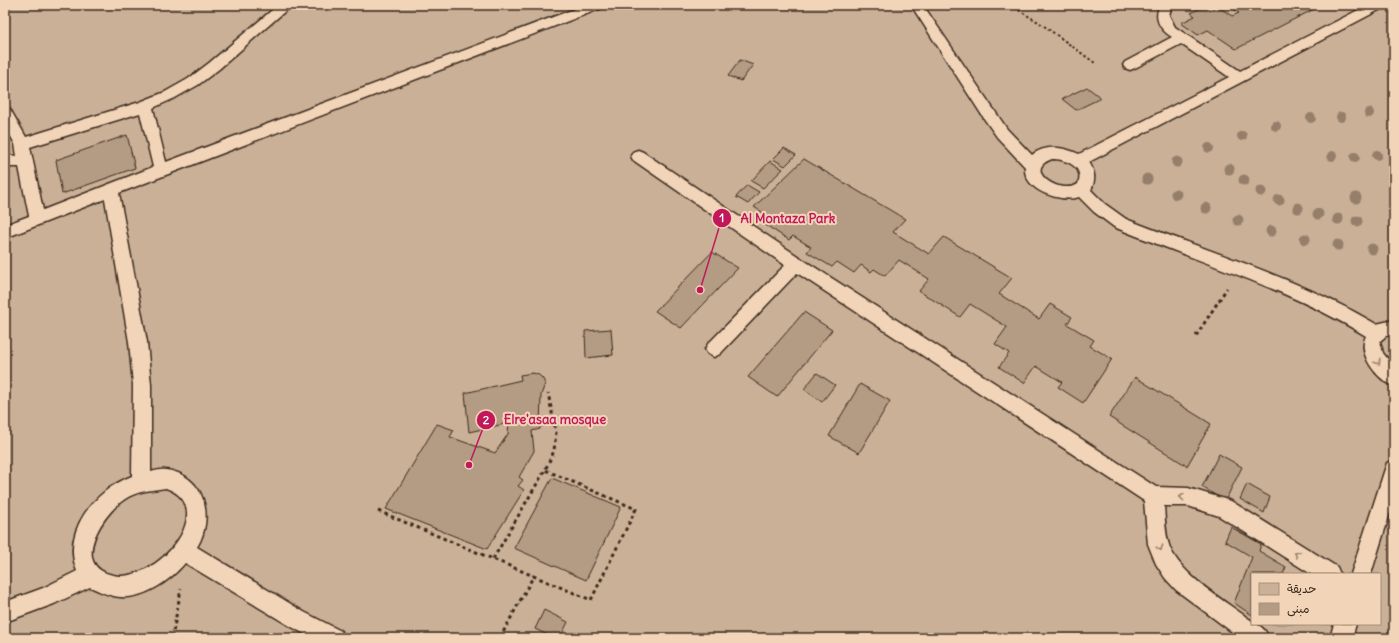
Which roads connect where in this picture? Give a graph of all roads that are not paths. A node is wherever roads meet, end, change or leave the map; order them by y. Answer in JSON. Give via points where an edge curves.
{"nodes":[{"id":1,"x":286,"y":5,"type":"edge"},
{"id":2,"x":597,"y":5,"type":"edge"},
{"id":3,"x":917,"y":5,"type":"edge"},
{"id":4,"x":1166,"y":5,"type":"edge"},
{"id":5,"x":1378,"y":5,"type":"edge"},
{"id":6,"x":1181,"y":38,"type":"junction"},
{"id":7,"x":1130,"y":65,"type":"dead end"},
{"id":8,"x":1239,"y":77,"type":"junction"},
{"id":9,"x":145,"y":106,"type":"junction"},
{"id":10,"x":5,"y":113,"type":"edge"},
{"id":11,"x":22,"y":144,"type":"junction"},
{"id":12,"x":638,"y":156,"type":"dead end"},
{"id":13,"x":5,"y":160,"type":"edge"},
{"id":14,"x":1078,"y":161,"type":"junction"},
{"id":15,"x":25,"y":162,"type":"junction"},
{"id":16,"x":1032,"y":165,"type":"junction"},
{"id":17,"x":161,"y":170,"type":"junction"},
{"id":18,"x":111,"y":189,"type":"junction"},
{"id":19,"x":1082,"y":190,"type":"junction"},
{"id":20,"x":37,"y":218,"type":"junction"},
{"id":21,"x":5,"y":232,"type":"edge"},
{"id":22,"x":796,"y":264,"type":"junction"},
{"id":23,"x":1394,"y":327,"type":"edge"},
{"id":24,"x":1376,"y":333,"type":"junction"},
{"id":25,"x":714,"y":349,"type":"dead end"},
{"id":26,"x":1394,"y":378,"type":"edge"},
{"id":27,"x":1394,"y":469,"type":"edge"},
{"id":28,"x":141,"y":482,"type":"junction"},
{"id":29,"x":1153,"y":496,"type":"junction"},
{"id":30,"x":184,"y":551,"type":"junction"},
{"id":31,"x":1328,"y":573,"type":"edge"},
{"id":32,"x":1361,"y":573,"type":"edge"},
{"id":33,"x":90,"y":576,"type":"junction"},
{"id":34,"x":5,"y":612,"type":"edge"},
{"id":35,"x":1345,"y":625,"type":"edge"},
{"id":36,"x":334,"y":638,"type":"edge"},
{"id":37,"x":1258,"y":638,"type":"edge"},
{"id":38,"x":1341,"y":638,"type":"edge"}],
"edges":[{"from":1,"to":9,"type":"lane","via":[[193,82]]},
{"from":2,"to":17,"type":"lane"},
{"from":3,"to":16,"type":"lane","via":[[1002,133]]},
{"from":4,"to":6,"type":"lane","via":[[1162,17]]},
{"from":5,"to":8,"type":"lane"},
{"from":6,"to":7,"type":"lane"},
{"from":6,"to":8,"type":"lane"},
{"from":8,"to":14,"type":"lane"},
{"from":9,"to":11,"type":"lane"},
{"from":9,"to":17,"type":"lane"},
{"from":10,"to":11,"type":"lane"},
{"from":11,"to":15,"type":"lane"},
{"from":12,"to":22,"type":"lane"},
{"from":13,"to":15,"type":"lane"},
{"from":14,"to":16,"type":"lane","via":[[1060,153],[1051,153],[1042,155]]},
{"from":14,"to":19,"type":"lane","via":[[1088,176],[1087,184]]},
{"from":15,"to":20,"type":"lane"},
{"from":16,"to":19,"type":"lane","via":[[1036,180],[1053,192],[1064,194]]},
{"from":17,"to":18,"type":"lane"},
{"from":18,"to":20,"type":"lane"},
{"from":18,"to":28,"type":"lane","via":[[138,342],[143,413]]},
{"from":19,"to":24,"type":"lane","via":[[1092,202],[1120,223],[1320,300]]},
{"from":20,"to":21,"type":"lane"},
{"from":22,"to":25,"type":"lane"},
{"from":22,"to":29,"type":"lane"},
{"from":23,"to":24,"type":"lane"},
{"from":24,"to":26,"type":"lane","one_way":true,"via":[[1372,341],[1372,351],[1377,362]]},
{"from":27,"to":32,"type":"lane"},
{"from":28,"to":30,"type":"lane","via":[[166,479],[186,487],[193,498],[196,504],[196,526]]},
{"from":28,"to":33,"type":"lane","via":[[117,493],[97,512],[84,535],[81,558]]},
{"from":31,"to":29,"type":"lane","one_way":true,"via":[[1224,508],[1188,497]]},
{"from":29,"to":37,"type":"lane","one_way":true,"via":[[1158,544],[1163,558],[1172,571],[1183,583]]},
{"from":30,"to":33,"type":"lane","via":[[162,572],[135,585],[110,587]]},
{"from":30,"to":36,"type":"lane","via":[[297,619]]},
{"from":33,"to":34,"type":"lane","via":[[47,597]]},
{"from":35,"to":38,"type":"lane"}]}
